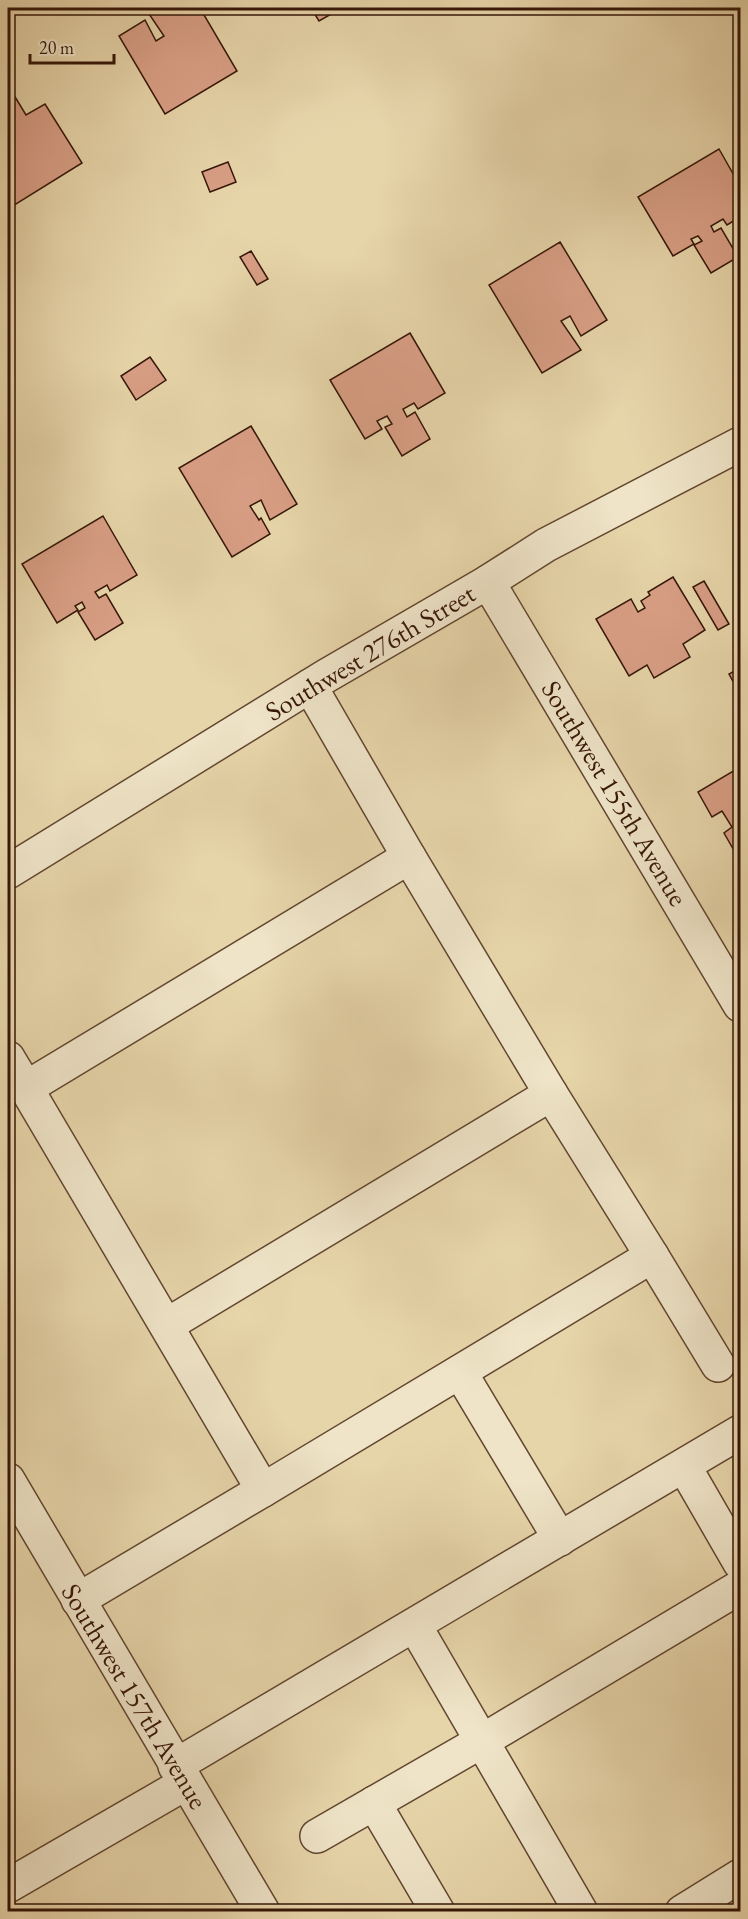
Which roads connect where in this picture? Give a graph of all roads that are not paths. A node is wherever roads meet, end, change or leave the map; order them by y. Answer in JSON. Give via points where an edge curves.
{"nodes":[{"id":1,"x":741,"y":444,"type":"edge"},
{"id":2,"x":488,"y":582,"type":"junction"},
{"id":3,"x":310,"y":686,"type":"junction"},
{"id":4,"x":409,"y":857,"type":"junction"},
{"id":5,"x":8,"y":872,"type":"edge"},
{"id":6,"x":741,"y":1005,"type":"edge"},
{"id":7,"x":8,"y":1058,"type":"edge"},
{"id":8,"x":26,"y":1089,"type":"junction"},
{"id":9,"x":551,"y":1094,"type":"junction"},
{"id":10,"x":651,"y":1256,"type":"junction"},
{"id":11,"x":167,"y":1325,"type":"junction"},
{"id":12,"x":717,"y":1365,"type":"dead end"},
{"id":13,"x":460,"y":1372,"type":"junction"},
{"id":14,"x":741,"y":1432,"type":"edge"},
{"id":15,"x":684,"y":1466,"type":"junction"},
{"id":16,"x":8,"y":1480,"type":"edge"},
{"id":17,"x":263,"y":1490,"type":"junction"},
{"id":18,"x":560,"y":1539,"type":"junction"},
{"id":19,"x":741,"y":1563,"type":"edge"},
{"id":20,"x":741,"y":1587,"type":"edge"},
{"id":21,"x":78,"y":1600,"type":"junction"},
{"id":22,"x":415,"y":1626,"type":"junction"},
{"id":23,"x":482,"y":1741,"type":"junction"},
{"id":24,"x":181,"y":1775,"type":"junction"},
{"id":25,"x":374,"y":1803,"type":"junction"},
{"id":26,"x":317,"y":1836,"type":"dead end"},
{"id":27,"x":741,"y":1876,"type":"edge"},
{"id":28,"x":8,"y":1886,"type":"edge"},
{"id":29,"x":262,"y":1911,"type":"edge"},
{"id":30,"x":438,"y":1911,"type":"edge"},
{"id":31,"x":581,"y":1911,"type":"edge"},
{"id":32,"x":682,"y":1911,"type":"edge"}],
"edges":[{"from":1,"to":2,"type":"street","name":"Southwest 276th Street","via":[[546,545]]},
{"from":2,"to":3,"type":"street","name":"Southwest 276th Street"},
{"from":2,"to":6,"type":"street","name":"Southwest 155th Avenue"},
{"from":3,"to":4,"type":"street"},
{"from":3,"to":5,"type":"street","name":"Southwest 276th Street"},
{"from":4,"to":8,"type":"street"},
{"from":4,"to":9,"type":"street"},
{"from":7,"to":8,"type":"street"},
{"from":8,"to":11,"type":"street"},
{"from":9,"to":10,"type":"street"},
{"from":9,"to":11,"type":"street"},
{"from":10,"to":12,"type":"street"},
{"from":10,"to":13,"type":"street"},
{"from":11,"to":17,"type":"street"},
{"from":13,"to":17,"type":"street"},
{"from":13,"to":18,"type":"street"},
{"from":14,"to":15,"type":"street"},
{"from":15,"to":18,"type":"street"},
{"from":15,"to":19,"type":"street"},
{"from":16,"to":21,"type":"street","name":"Southwest 157th Avenue"},
{"from":17,"to":21,"type":"street"},
{"from":18,"to":22,"type":"street"},
{"from":20,"to":23,"type":"street"},
{"from":21,"to":24,"type":"street","name":"Southwest 157th Avenue"},
{"from":22,"to":23,"type":"street"},
{"from":22,"to":24,"type":"street"},
{"from":23,"to":25,"type":"street"},
{"from":23,"to":31,"type":"street"},
{"from":24,"to":28,"type":"street"},
{"from":24,"to":29,"type":"street","name":"Southwest 157th Avenue"},
{"from":25,"to":26,"type":"street"},
{"from":25,"to":30,"type":"street"},
{"from":27,"to":32,"type":"street"}]}
